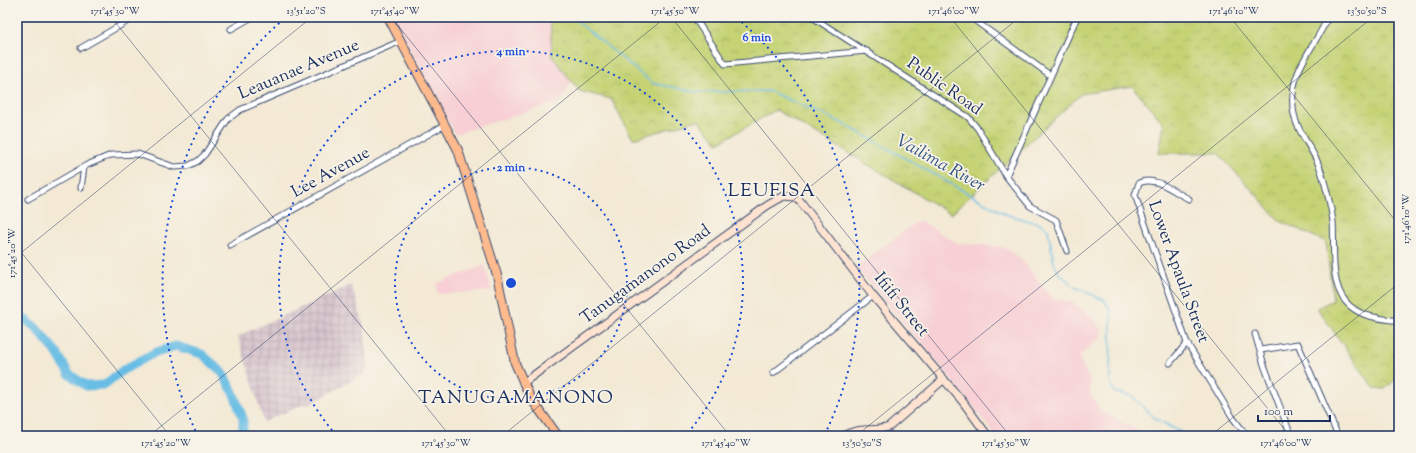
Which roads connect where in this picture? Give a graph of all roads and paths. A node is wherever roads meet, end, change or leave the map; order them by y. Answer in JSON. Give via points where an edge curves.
{"nodes":[{"id":1,"x":135,"y":17,"type":"edge"},
{"id":2,"x":252,"y":17,"type":"edge"},
{"id":3,"x":388,"y":17,"type":"edge"},
{"id":4,"x":694,"y":17,"type":"edge"},
{"id":5,"x":812,"y":17,"type":"edge"},
{"id":6,"x":970,"y":17,"type":"edge"},
{"id":7,"x":1077,"y":17,"type":"edge"},
{"id":8,"x":1328,"y":17,"type":"edge"},
{"id":9,"x":231,"y":29,"type":"dead end"},
{"id":10,"x":401,"y":41,"type":"junction"},
{"id":11,"x":81,"y":48,"type":"dead end"},
{"id":12,"x":867,"y":51,"type":"junction"},
{"id":13,"x":1050,"y":74,"type":"junction"},
{"id":14,"x":445,"y":125,"type":"junction"},
{"id":15,"x":84,"y":167,"type":"junction"},
{"id":16,"x":1006,"y":176,"type":"junction"},
{"id":17,"x":81,"y":188,"type":"dead end"},
{"id":18,"x":790,"y":196,"type":"joint"},
{"id":19,"x":28,"y":199,"type":"dead end"},
{"id":20,"x":1189,"y":199,"type":"dead end"},
{"id":21,"x":230,"y":245,"type":"dead end"},
{"id":22,"x":1067,"y":251,"type":"dead end"},
{"id":23,"x":873,"y":296,"type":"junction"},
{"id":24,"x":1399,"y":321,"type":"edge"},
{"id":25,"x":1255,"y":334,"type":"dead end"},
{"id":26,"x":1187,"y":343,"type":"junction"},
{"id":27,"x":1261,"y":350,"type":"junction"},
{"id":28,"x":1170,"y":363,"type":"dead end"},
{"id":29,"x":773,"y":373,"type":"dead end"},
{"id":30,"x":944,"y":379,"type":"junction"},
{"id":31,"x":523,"y":383,"type":"junction"},
{"id":32,"x":558,"y":436,"type":"edge"},
{"id":33,"x":842,"y":436,"type":"edge"},
{"id":34,"x":988,"y":436,"type":"edge"},
{"id":35,"x":1247,"y":436,"type":"edge"},
{"id":36,"x":1291,"y":436,"type":"edge"},
{"id":37,"x":1338,"y":436,"type":"edge"}],
"edges":[{"from":1,"to":11,"type":"street"},
{"from":2,"to":9,"type":"street"},
{"from":3,"to":10,"type":"main road"},
{"from":4,"to":12,"type":"street","via":[[725,64]]},
{"from":5,"to":12,"type":"street","name":"Public Road"},
{"from":6,"to":13,"type":"street"},
{"from":7,"to":13,"type":"street"},
{"from":8,"to":24,"type":"street","via":[[1305,59],[1294,88],[1292,104],[1295,123],[1318,163],[1325,183],[1333,221],[1335,272],[1340,292],[1346,302],[1359,313]]},
{"from":10,"to":14,"type":"main road"},
{"from":10,"to":15,"type":"street","name":"Leauanae Avenue","via":[[240,110],[228,119],[205,154],[188,166],[174,167],[138,154],[116,154]]},
{"from":12,"to":16,"type":"street","name":"Public Road","via":[[968,117],[978,128]]},
{"from":13,"to":16,"type":"street"},
{"from":14,"to":21,"type":"street","name":"Lee Avenue"},
{"from":14,"to":31,"type":"main road","via":[[458,150],[479,215],[497,275],[515,363]]},
{"from":15,"to":17,"type":"street"},
{"from":15,"to":19,"type":"street","name":"Leauanae Avenue"},
{"from":16,"to":22,"type":"street","name":"Public Road","via":[[1030,206],[1056,220]]},
{"from":18,"to":23,"type":"main road","name":"Ifiifi Street","via":[[800,202],[816,221]]},
{"from":18,"to":31,"type":"main road","name":"Tanugamanono Road","via":[[768,205]]},
{"from":20,"to":26,"type":"street","name":"Lower Apaula Street","via":[[1152,180],[1139,183],[1135,195]]},
{"from":23,"to":29,"type":"street"},
{"from":23,"to":30,"type":"main road","name":"Ifiifi Street"},
{"from":25,"to":27,"type":"street"},
{"from":26,"to":28,"type":"street"},
{"from":26,"to":35,"type":"street","name":"Lower Apaula Street","via":[[1233,418]]},
{"from":27,"to":36,"type":"street","via":[[1264,365]]},
{"from":27,"to":37,"type":"street","via":[[1298,344]]},
{"from":30,"to":33,"type":"main road","via":[[889,427],[880,430],[850,431]]},
{"from":30,"to":34,"type":"main road","name":"Ifiifi Street"},
{"from":31,"to":32,"type":"main road"}]}
